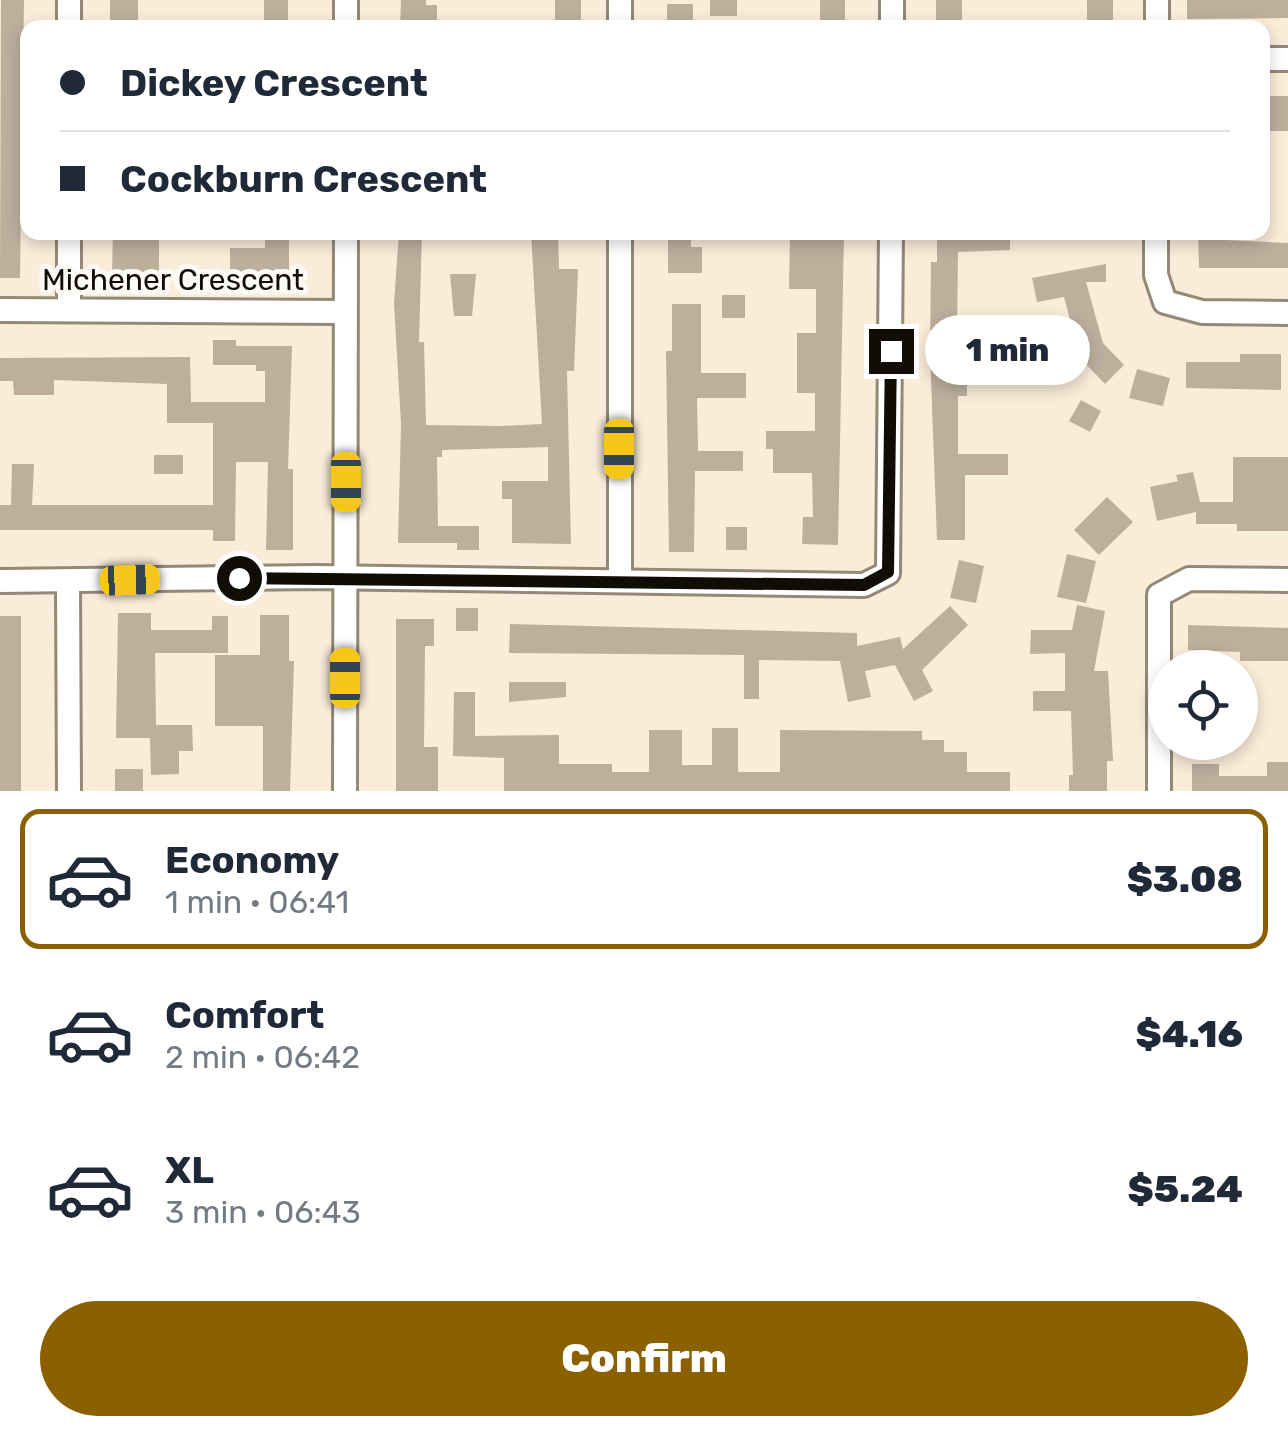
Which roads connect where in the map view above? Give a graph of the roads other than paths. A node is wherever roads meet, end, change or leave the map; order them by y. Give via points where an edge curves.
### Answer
1 (69, 240) edge
2 (346, 240) edge
3 (620, 240) edge
4 (891, 240) edge
5 (1156, 240) edge
6 (69, 309) junction
7 (0, 310) edge
8 (345, 312) junction
9 (1288, 312) edge
10 (346, 578) junction
11 (620, 580) junction
12 (1288, 580) edge
13 (0, 581) edge
14 (68, 582) junction
15 (69, 791) edge
16 (345, 791) edge
17 (1158, 791) edge

1 - 6 street
2 - 8 street
3 - 11 street
4 - 11 street via 888,572 864,585
5 - 9 street via 1164,302 1202,312
6 - 7 street, Michener Crescent
6 - 8 street, Michener Crescent
8 - 10 street
10 - 11 street
10 - 14 street
10 - 16 street
12 - 17 street via 1189,579 1159,595
13 - 14 street
14 - 15 street

